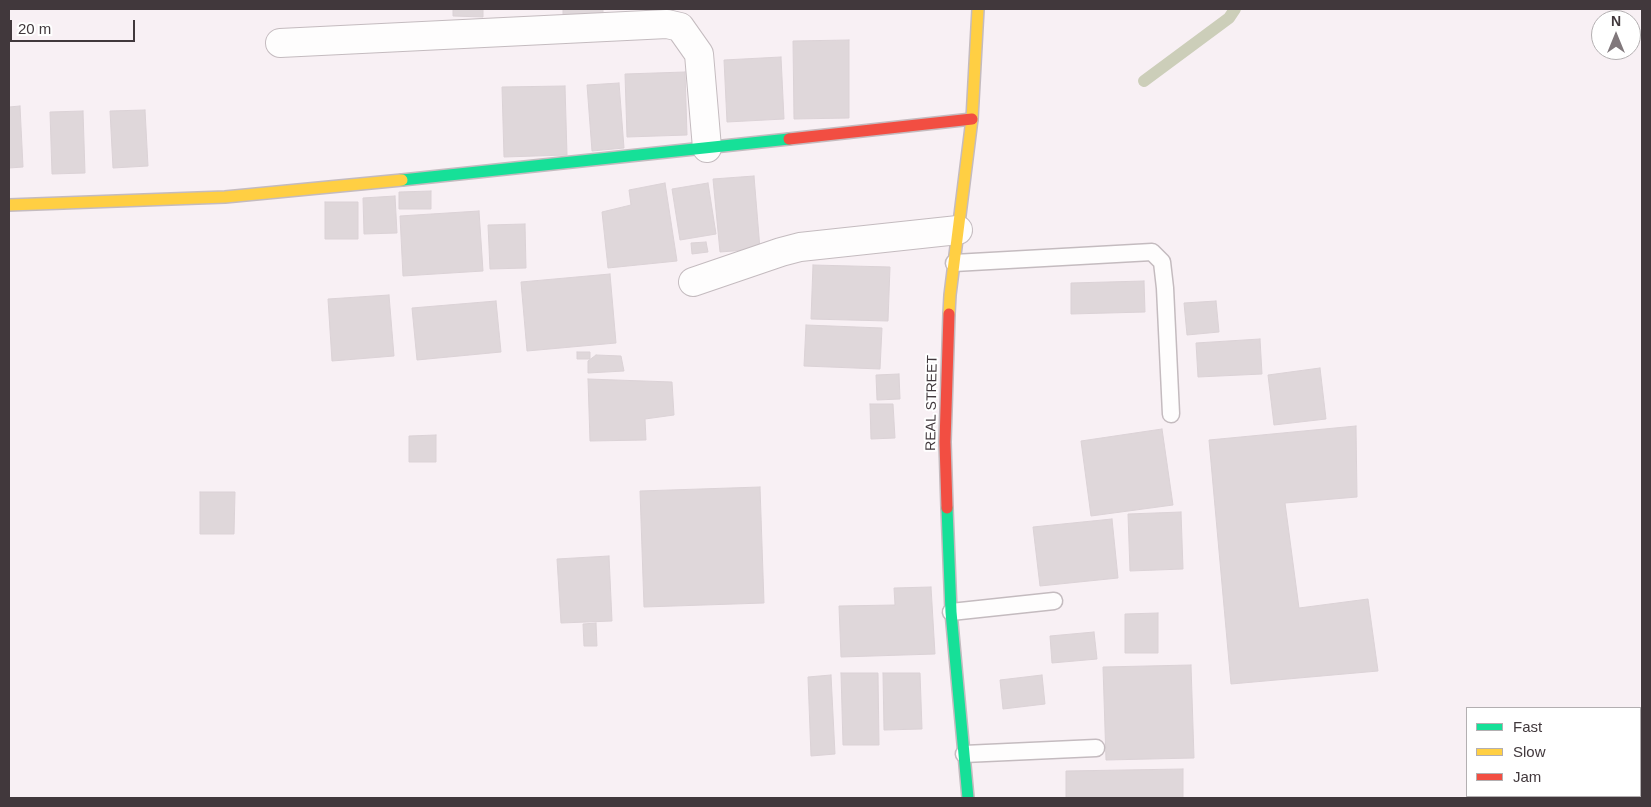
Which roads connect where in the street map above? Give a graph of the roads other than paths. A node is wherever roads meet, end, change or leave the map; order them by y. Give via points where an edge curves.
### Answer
1 (978, 9) edge
2 (280, 43) dead end
3 (972, 119) junction
4 (707, 148) junction
5 (9, 205) edge
6 (958, 230) junction
7 (954, 263) junction
8 (693, 282) dead end
9 (1171, 414) dead end
10 (1054, 601) dead end
11 (951, 612) junction
12 (1096, 748) dead end
13 (964, 754) junction
14 (968, 798) edge

1 - 3 street, REAL STREET
2 - 4 street via 667,24 680,27 699,54
3 - 4 street
3 - 6 street, REAL STREET
4 - 5 street via 225,197
6 - 7 street, REAL STREET
6 - 8 street via 800,247
7 - 9 lane via 1152,252 1162,262
7 - 11 street, REAL STREET via 944,442
10 - 11 lane
11 - 13 street, REAL STREET
12 - 13 lane
13 - 14 street, REAL STREET

